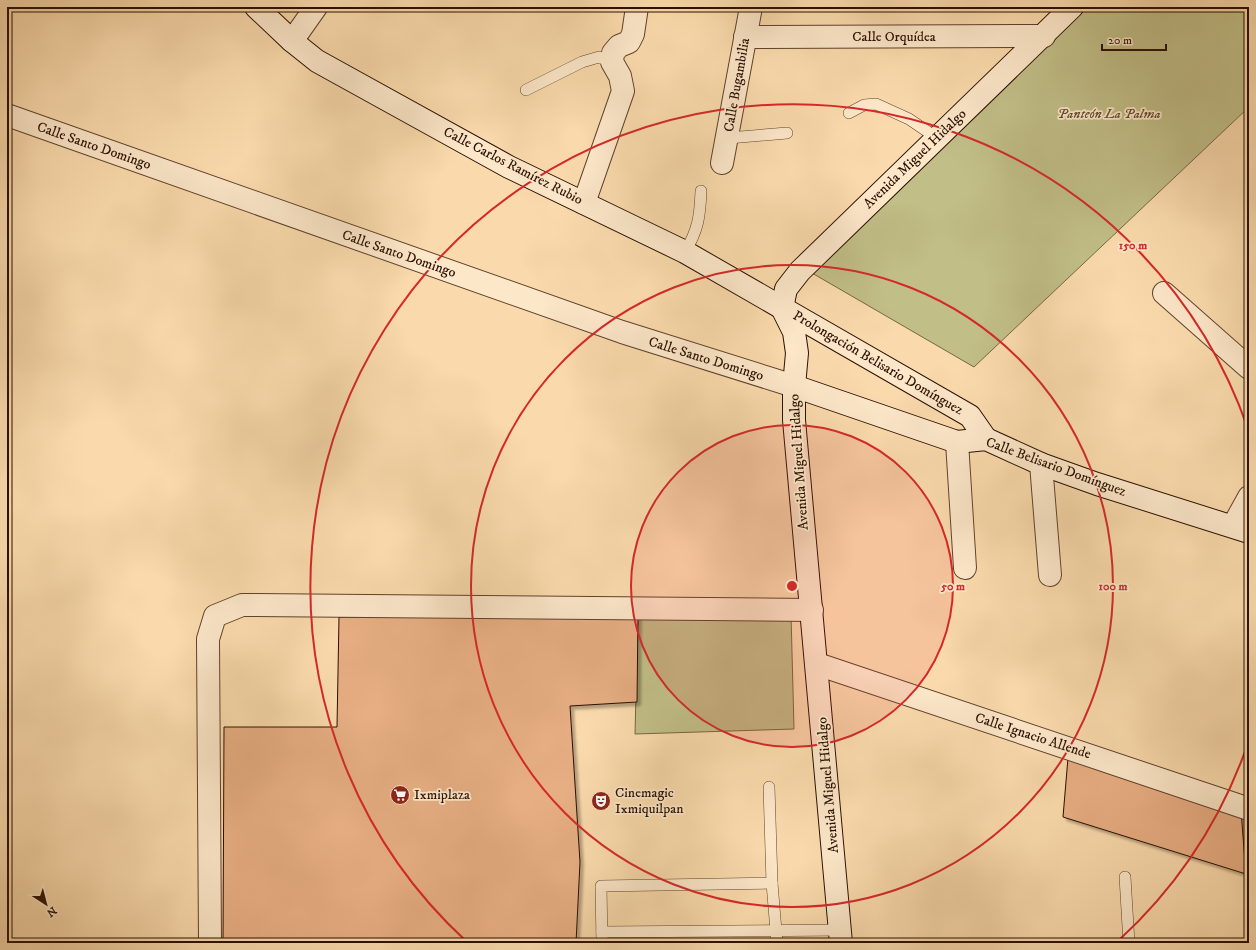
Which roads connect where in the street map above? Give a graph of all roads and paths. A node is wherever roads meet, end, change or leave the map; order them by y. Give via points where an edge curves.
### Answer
1 (256, 7) edge
2 (316, 7) edge
3 (637, 7) edge
4 (751, 7) edge
5 (1072, 7) edge
6 (1044, 36) junction
7 (745, 37) junction
8 (292, 41) junction
9 (612, 62) junction
10 (526, 90) dead end
11 (849, 113) dead end
12 (7, 115) edge
13 (787, 133) dead end
14 (728, 138) junction
15 (937, 138) junction
16 (722, 163) dead end
17 (701, 191) dead end
18 (584, 203) junction
19 (685, 252) junction
20 (1164, 293) dead end
21 (782, 308) junction
22 (1249, 368) edge
23 (794, 386) junction
24 (986, 439) junction
25 (957, 442) junction
26 (1041, 464) junction
27 (1249, 497) edge
28 (1241, 529) edge
29 (965, 568) dead end
30 (1050, 575) dead end
31 (812, 610) junction
32 (817, 664) junction
33 (769, 787) dead end
34 (1249, 809) edge
35 (1125, 877) dead end
36 (772, 883) junction
37 (776, 930) junction
38 (841, 936) edge
39 (602, 938) edge
40 (210, 943) edge
41 (777, 943) edge
42 (1128, 943) edge

1 - 8 street, Calle Carlos Ramírez Rubio
2 - 8 street
3 - 9 street via 633,34 629,42 619,46 613,53
4 - 7 street, Calle Bugambilia
5 - 6 street, Avenida Miguel Hidalgo
6 - 7 street, Calle Orquídea
6 - 15 street, Avenida Miguel Hidalgo
7 - 14 street, Calle Bugambilia
8 - 18 street, Calle Carlos Ramírez Rubio via 317,61 509,167
9 - 10 lane via 599,57 582,62
9 - 18 street via 620,76 623,90
11 - 15 lane via 864,105 876,104 909,119
12 - 23 street, Calle Santo Domingo via 622,332
13 - 14 lane
14 - 16 street, Calle Bugambilia
15 - 21 street, Avenida Miguel Hidalgo via 800,271 786,289
17 - 19 lane via 700,219
18 - 19 street, Calle Carlos Ramírez Rubio
19 - 21 street, Calle Carlos Ramírez Rubio
20 - 22 street
21 - 23 street, Avenida Miguel Hidalgo via 794,332 797,353
21 - 24 street, Prolongación Belisario Domínguez via 970,416
23 - 25 street, Calle Belisario Domínguez
23 - 31 street, Avenida Miguel Hidalgo via 794,420
24 - 25 street, Calle Belisario Domínguez
24 - 26 street, Calle Belisario Domínguez
25 - 29 street
26 - 28 street, Calle Belisario Domínguez
26 - 30 street
27 - 28 street
31 - 32 street, Avenida Miguel Hidalgo
31 - 40 street via 242,605 215,616 208,639
32 - 34 street, Calle Ignacio Allende
32 - 38 street, Avenida Miguel Hidalgo
33 - 36 lane
35 - 42 lane
36 - 37 lane
36 - 39 lane via 601,886
37 - 38 lane
37 - 39 lane
37 - 41 lane

